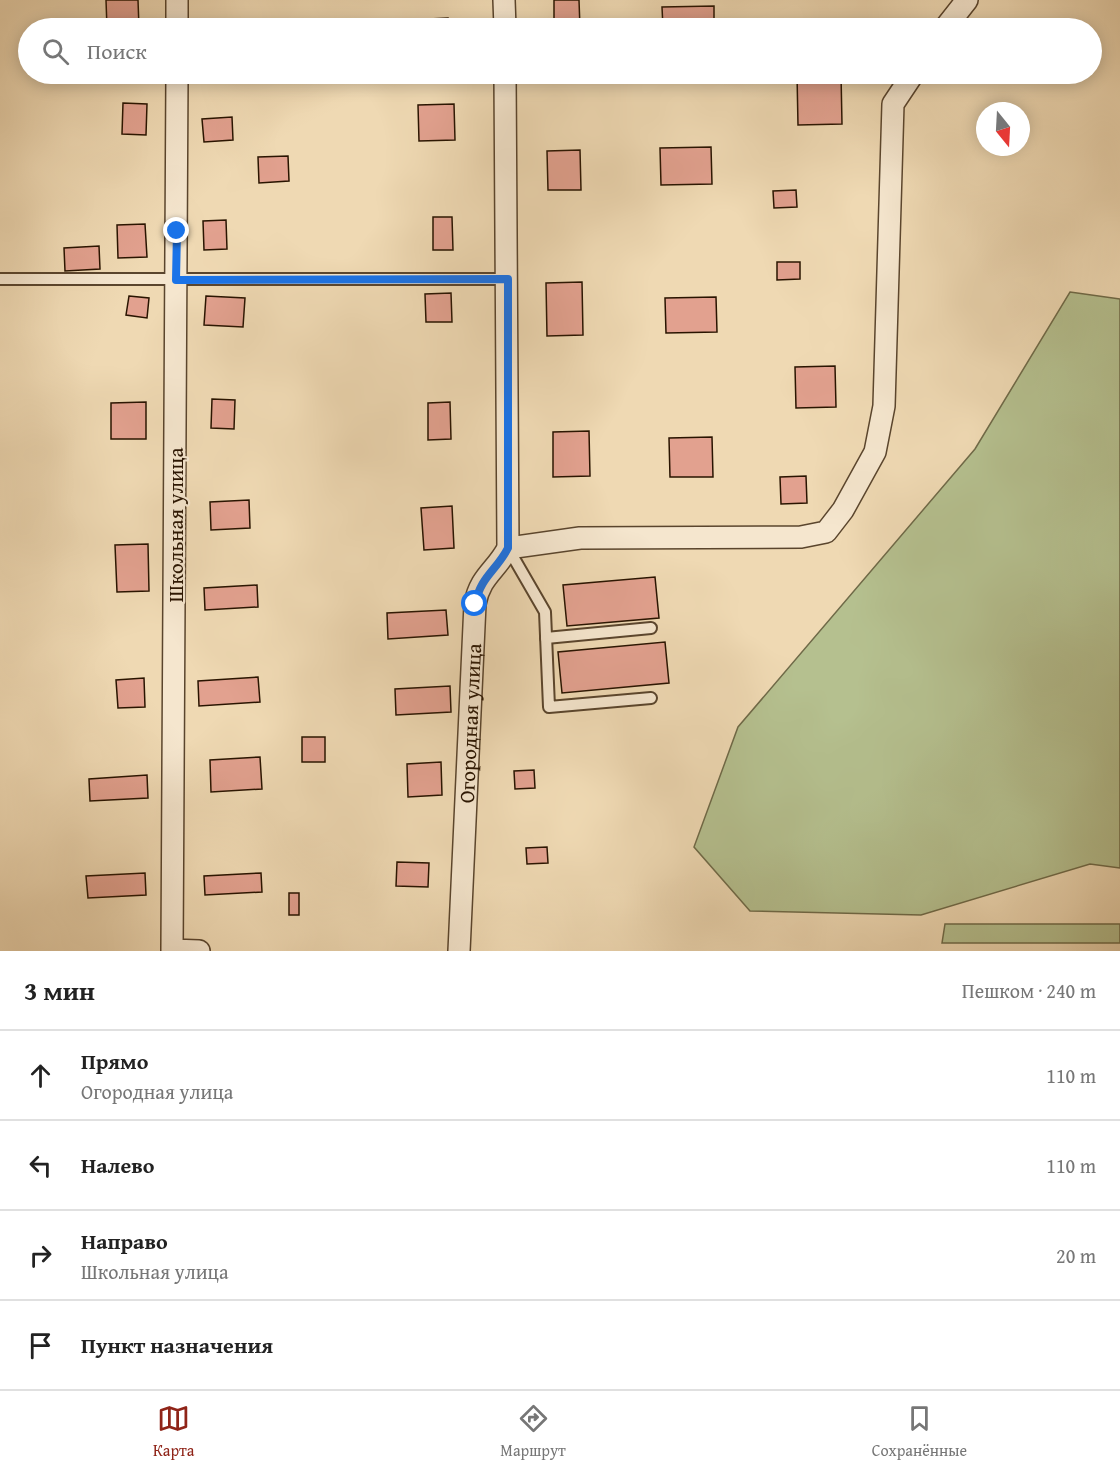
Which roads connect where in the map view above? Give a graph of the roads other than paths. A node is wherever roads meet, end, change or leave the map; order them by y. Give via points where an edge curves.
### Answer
1 (177, 0) edge
2 (504, 0) edge
3 (967, 0) edge
4 (177, 18) edge
5 (505, 18) edge
6 (953, 18) edge
7 (177, 84) edge
8 (505, 84) edge
9 (906, 84) edge
10 (0, 279) edge
11 (508, 279) junction
12 (176, 280) junction
13 (508, 548) junction
14 (651, 628) dead end
15 (546, 638) junction
16 (651, 698) dead end
17 (199, 951) edge
18 (459, 951) edge

1 - 4 street
2 - 5 street
3 - 6 street
7 - 12 street, Школьная улица
8 - 11 street
9 - 13 street via 893,104 884,406 876,452 826,532 801,537 580,538
10 - 12 lane
11 - 12 lane
11 - 13 street
12 - 17 street, Школьная улица via 172,950
13 - 15 lane via 545,612
13 - 18 street, Огородная улица via 482,582 475,604
14 - 15 lane
15 - 16 lane via 549,707

